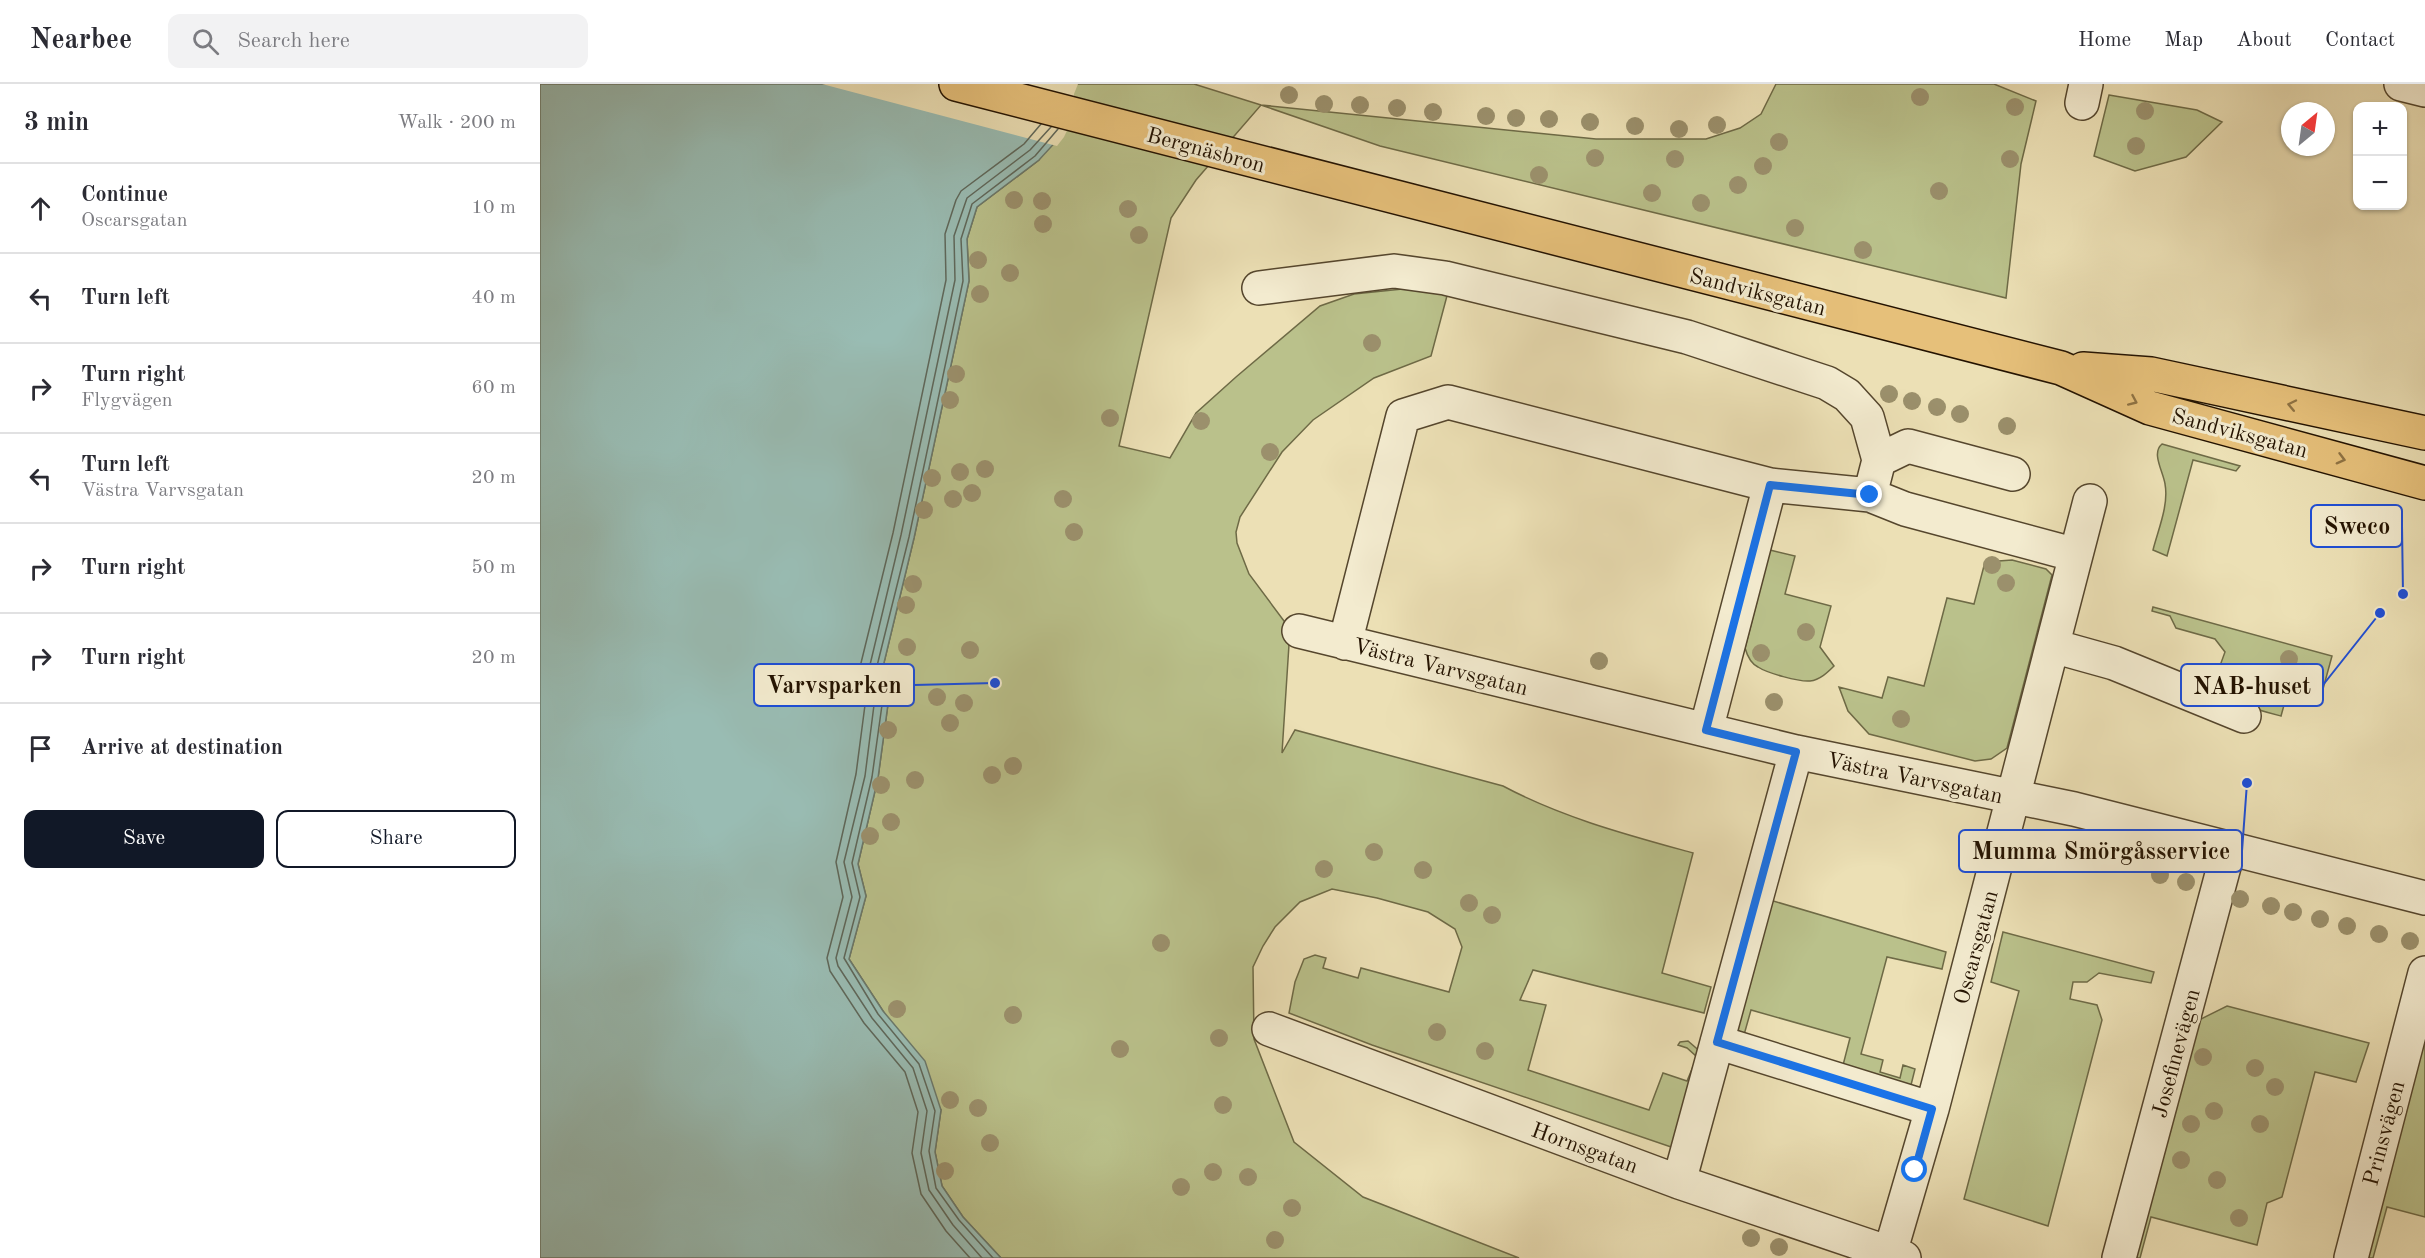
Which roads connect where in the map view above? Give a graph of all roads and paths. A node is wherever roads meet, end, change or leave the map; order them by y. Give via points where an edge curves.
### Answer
1 (956, 84) edge
2 (2401, 84) edge
3 (2425, 90) edge
4 (1455, 214) joint
5 (1259, 288) dead end
6 (2061, 368) junction
7 (2425, 433) edge
8 (1879, 460) junction
9 (2013, 474) dead end
10 (2425, 483) edge
11 (1770, 485) junction
12 (1870, 495) junction
13 (2090, 501) dead end
14 (2076, 555) junction
15 (1299, 631) dead end
16 (1345, 643) junction
17 (2053, 646) junction
18 (2244, 716) dead end
19 (1706, 730) junction
20 (1796, 752) junction
21 (2013, 797) junction
22 (2229, 848) junction
23 (2425, 898) edge
24 (2425, 973) edge
25 (1269, 1029) dead end
26 (1717, 1042) junction
27 (1932, 1109) junction
28 (1679, 1182) junction
29 (1897, 1256) edge
30 (2119, 1258) edge
31 (2351, 1258) edge

1 - 4 main road, Bergnäsbron
2 - 3 street
4 - 6 main road, Sandviksgatan
5 - 8 street via 1394,271 1445,278 1687,337 1827,383 1847,395 1867,417
7 -> 6 main road, Sandviksgatan via 2151,375
6 -> 10 main road, Sandviksgatan via 2150,408
8 - 9 street via 1908,446
8 - 12 street
11 - 12 street
11 - 16 street via 1448,402 1403,416
11 - 19 street
12 - 14 street via 1905,509
13 - 14 street, Oscarsgatan
14 - 17 street, Oscarsgatan
15 - 16 street, Västra Varvsgatan
16 - 19 street, Västra Varvsgatan
17 - 18 street via 2114,663
17 - 21 street, Oscarsgatan
19 - 20 street, Västra Varvsgatan
20 - 21 street, Västra Varvsgatan
20 - 26 street
21 - 22 street, Västra Varvsgatan
21 - 27 street, Oscarsgatan
22 - 23 street, Västra Varvsgatan
22 - 30 street, Josefinevägen
24 - 31 street, Prinsvägen
25 - 28 street, Hornsgatan
26 - 27 street
26 - 28 street
27 - 29 street, Oscarsgatan
28 - 29 street, Hornsgatan

